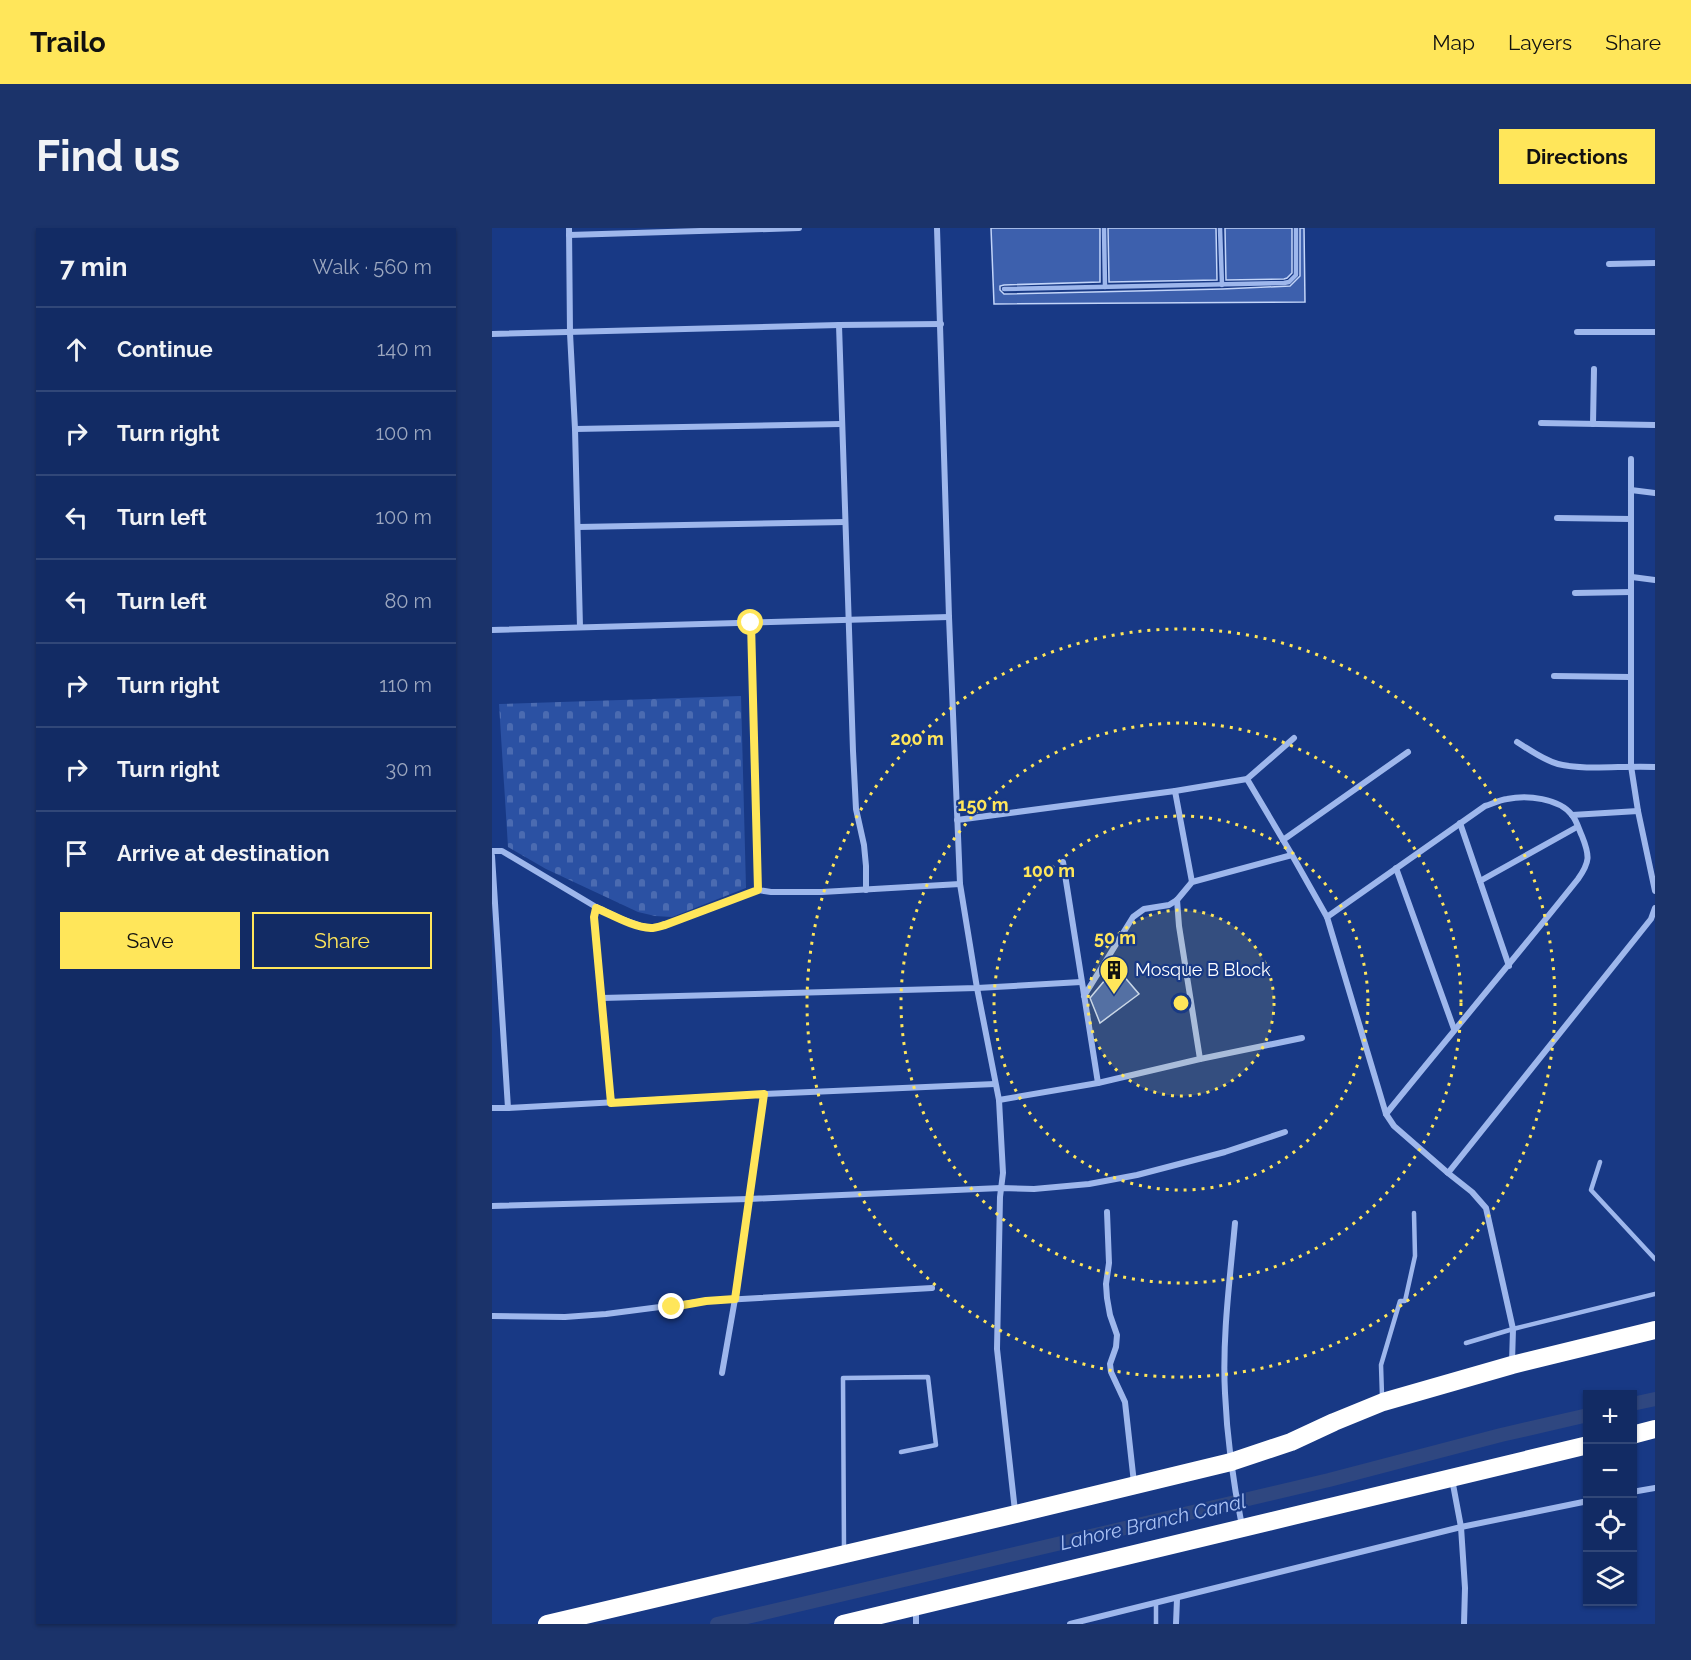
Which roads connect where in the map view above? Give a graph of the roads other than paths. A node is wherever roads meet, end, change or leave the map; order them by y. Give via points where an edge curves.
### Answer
1 (799, 228) edge
2 (937, 228) edge
3 (1104, 228) edge
4 (1220, 228) edge
5 (1296, 228) edge
6 (569, 232) edge
7 (1655, 263) edge
8 (1609, 264) dead end
9 (1222, 285) junction
10 (1105, 287) junction
11 (1004, 289) dead end
12 (941, 324) junction
13 (838, 325) junction
14 (1577, 332) dead end
15 (1655, 332) edge
16 (570, 333) junction
17 (492, 334) edge
18 (1594, 369) dead end
19 (1541, 423) dead end
20 (841, 424) junction
21 (1593, 424) junction
22 (1655, 425) edge
23 (575, 429) junction
24 (1631, 459) dead end
25 (1631, 490) junction
26 (1655, 493) edge
27 (1557, 518) dead end
28 (1632, 519) junction
29 (845, 522) junction
30 (578, 527) junction
31 (1632, 577) junction
32 (1655, 580) edge
33 (1632, 592) junction
34 (1575, 593) dead end
35 (949, 617) junction
36 (848, 620) junction
37 (751, 623) junction
38 (580, 627) junction
39 (492, 630) edge
40 (1554, 676) dead end
41 (1630, 676) junction
42 (1294, 738) dead end
43 (1517, 742) dead end
44 (1408, 752) dead end
45 (1631, 766) junction
46 (1655, 767) edge
47 (1247, 779) junction
48 (1175, 791) junction
49 (1638, 811) junction
50 (1572, 815) junction
51 (957, 820) junction
52 (1460, 823) junction
53 (1577, 827) junction
54 (1283, 840) junction
55 (492, 851) edge
56 (1292, 855) junction
57 (492, 856) edge
58 (1063, 862) dead end
59 (1396, 868) junction
60 (1480, 881) junction
61 (1192, 882) junction
62 (960, 884) junction
63 (758, 890) junction
64 (866, 890) junction
65 (1655, 891) edge
66 (1176, 900) junction
67 (493, 902) edge
68 (596, 908) junction
69 (1655, 908) edge
70 (1326, 917) junction
71 (1509, 966) junction
72 (1081, 982) junction
73 (977, 988) junction
74 (1084, 996) junction
75 (602, 998) junction
76 (492, 1002) edge
77 (501, 1003) junction
78 (1454, 1029) junction
79 (1302, 1038) dead end
80 (1200, 1059) junction
81 (1098, 1083) junction
82 (995, 1084) junction
83 (764, 1094) junction
84 (999, 1100) junction
85 (611, 1103) junction
86 (492, 1108) edge
87 (508, 1108) junction
88 (1386, 1114) junction
89 (1285, 1132) dead end
90 (1600, 1162) dead end
91 (1448, 1173) junction
92 (1001, 1188) junction
93 (749, 1199) junction
94 (492, 1206) edge
95 (1107, 1212) dead end
96 (1414, 1213) dead end
97 (1234, 1222) dead end
98 (1655, 1259) edge
99 (932, 1288) dead end
100 (1655, 1294) edge
101 (735, 1299) junction
102 (492, 1316) edge
103 (1513, 1329) junction
104 (1655, 1330) edge
105 (1466, 1343) dead end
106 (1512, 1365) junction
107 (722, 1373) dead end
108 (1383, 1402) junction
109 (1655, 1429) edge
110 (1637, 1433) edge
111 (1583, 1446) edge
112 (901, 1452) dead end
113 (1231, 1462) junction
114 (1452, 1477) junction
115 (1134, 1486) junction
116 (1655, 1488) edge
117 (1637, 1491) edge
118 (1583, 1503) edge
119 (1016, 1514) junction
120 (1240, 1520) junction
121 (1461, 1527) junction
122 (844, 1554) junction
123 (1177, 1599) junction
124 (1156, 1603) junction
125 (916, 1605) junction
126 (547, 1624) edge
127 (843, 1624) edge
128 (916, 1624) edge
129 (1070, 1624) edge
130 (1156, 1624) edge
131 (1176, 1624) edge
132 (1464, 1624) edge

1 - 6 street
2 - 12 street
3 - 10 lane
4 - 9 lane
5 - 9 lane via 1293,279 1284,284
6 - 16 street
7 - 8 street
9 - 10 lane
10 - 11 lane
12 - 13 street
12 - 35 street
13 - 16 street
13 - 20 street
14 - 15 street
16 - 17 street
16 - 23 street
18 - 21 street
19 - 21 street
20 - 23 street
20 - 29 street
21 - 22 street
23 - 30 street
24 - 25 street
25 - 26 street
25 - 28 street
27 - 28 street
28 - 31 street
29 - 30 street
29 - 36 street
30 - 38 street
31 - 32 street
31 - 33 street
33 - 34 street
33 - 41 street
35 - 36 street
35 - 51 street
36 - 37 street
36 - 64 street via 856,809 865,856
37 - 38 street
37 - 63 street
38 - 39 street
40 - 41 street
41 - 45 street
42 - 47 street
43 - 45 street via 1558,764
44 - 54 street
45 - 46 street
45 - 49 street
47 - 48 street
47 - 54 street
48 - 51 street
48 - 61 street
49 - 50 street
49 - 65 street
50 - 52 street via 1552,802 1506,799 1485,806
50 - 53 street
51 - 62 street
52 - 59 street
52 - 60 street
53 - 60 street
53 - 71 street via 1588,857 1587,867
54 - 56 street
55 - 68 street via 502,851
56 - 61 street
56 - 70 street
57 - 67 street
58 - 72 street
59 - 70 street
59 - 78 street
60 - 71 street
61 - 66 street
62 - 64 street
62 - 73 street
63 - 64 street
63 - 68 street via 652,928
66 - 74 street via 1135,914
66 - 80 street
67 - 77 street
68 - 75 street
69 - 91 street via 1651,919
70 - 88 street
71 - 78 street
72 - 73 street
72 - 74 street
73 - 75 street
73 - 82 street
74 - 81 street
75 - 85 street
76 - 77 street
77 - 87 street
78 - 88 street
79 - 80 street
80 - 81 street
81 - 84 street
82 - 83 street
82 - 84 street
83 - 85 street
83 - 93 street
84 - 92 street
85 - 87 street
86 - 87 street
88 - 91 street via 1394,1126
89 - 92 street via 1225,1152 1108,1181 1034,1189
90 - 98 lane via 1591,1190
91 - 103 street via 1486,1208
92 - 93 street
92 - 119 street via 998,1349
93 - 94 street
93 - 101 street
95 - 115 street via 1107,1298 1117,1335 1110,1364 1125,1402
96 - 108 lane via 1415,1256 1405,1301 1400,1301 1381,1365
97 - 113 street via 1225,1381
99 - 101 street
100 - 103 lane
101 - 102 street via 596,1315
101 - 107 street
103 - 105 lane
103 - 106 street
104 - 106 highway
106 - 108 highway
108 - 113 highway via 1291,1442
109 - 110 highway
111 - 114 highway
112 - 122 lane via 936,1444 928,1377 843,1378
113 - 115 highway
113 - 120 street
114 - 120 highway
114 - 121 street
115 - 119 highway
116 - 117 street
118 - 121 street
119 - 122 highway
120 - 125 highway
121 - 123 street
121 - 132 street
122 - 126 highway
123 - 124 street
123 - 131 street
124 - 129 street
124 - 130 lane
125 - 127 highway
125 - 128 street

